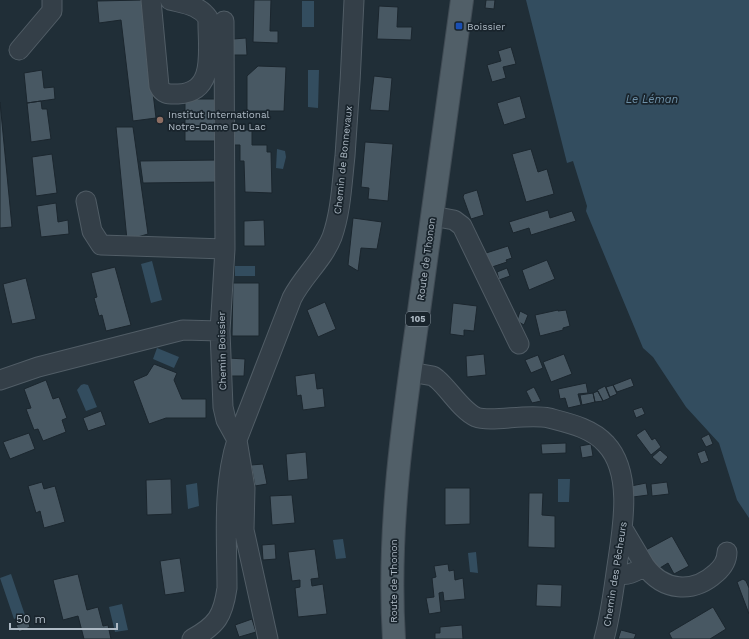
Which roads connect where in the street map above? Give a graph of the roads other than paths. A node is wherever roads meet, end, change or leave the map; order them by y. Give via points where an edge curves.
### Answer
1 (52, 0) edge
2 (151, 0) edge
3 (170, 0) edge
4 (354, 0) edge
5 (462, 0) edge
6 (224, 21) dead end
7 (19, 50) dead end
8 (86, 201) dead end
9 (432, 216) junction
10 (225, 249) junction
11 (220, 330) junction
12 (519, 344) dead end
13 (410, 372) junction
14 (0, 380) edge
15 (237, 440) junction
16 (623, 529) junction
17 (727, 552) dead end
18 (645, 566) junction
19 (616, 573) junction
20 (192, 639) edge
21 (268, 639) edge
22 (394, 639) edge
23 (604, 639) edge

1 - 7 street via 52,11
2 - 3 street via 159,86 168,94 188,93 199,87 205,79 208,18 196,7
4 - 15 street, Chemin de Bonnevaux via 344,166 332,237 320,259 292,298
5 - 9 main road, Route de Thonon / 105
6 - 10 street, Chemin Boissier
8 - 10 street via 92,231 101,245
9 - 12 street via 454,220 462,226
9 - 13 main road, Route de Thonon / 105
10 - 11 street, Chemin Boissier
11 - 14 street via 183,330 38,367
11 - 15 street, Chemin Boissier via 224,415
13 - 16 street, Chemin des Pêcheurs via 433,376 478,418 545,417 586,430 601,439 610,449 619,467 622,480
13 - 22 main road, Route de Thonon / 105 via 394,522
15 - 20 street via 230,461 227,484 225,603 215,624
15 - 21 street via 245,488 244,530
16 - 18 street
16 - 19 street, Chemin des Pêcheurs
17 - 18 street via 726,560 720,569 706,582 693,587 674,586 653,578
18 - 19 street via 632,574
19 - 23 street, Chemin des Pêcheurs

